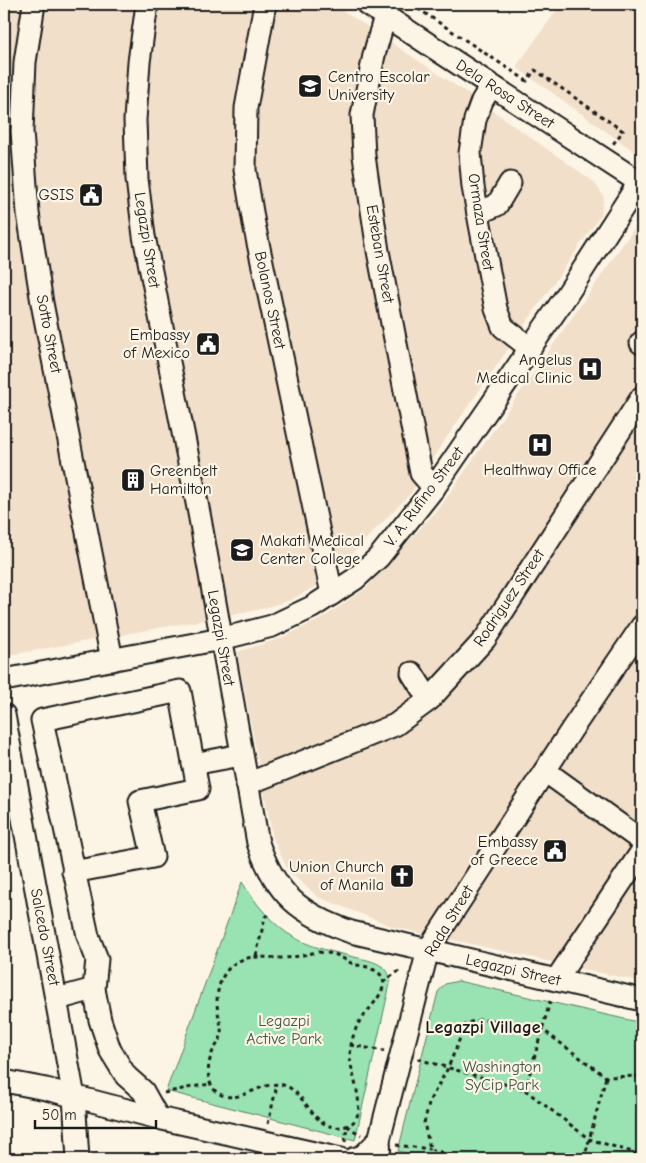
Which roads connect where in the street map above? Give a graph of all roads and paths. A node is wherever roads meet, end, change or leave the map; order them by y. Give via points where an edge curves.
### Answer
1 (34, 4) edge
2 (147, 4) edge
3 (265, 4) edge
4 (367, 4) edge
5 (411, 4) edge
6 (385, 16) junction
7 (491, 86) junction
8 (620, 150) dead end
9 (641, 181) edge
10 (510, 184) dead end
11 (478, 213) junction
12 (530, 348) junction
13 (642, 397) edge
14 (434, 488) junction
15 (332, 594) junction
16 (642, 626) edge
17 (221, 639) junction
18 (112, 660) junction
19 (412, 673) dead end
20 (4, 680) edge
21 (429, 700) junction
22 (4, 715) edge
23 (241, 755) junction
24 (193, 764) junction
25 (545, 771) junction
26 (247, 784) junction
27 (642, 841) edge
28 (642, 851) edge
29 (73, 872) junction
30 (270, 912) dead end
31 (428, 950) junction
32 (256, 956) junction
33 (399, 971) dead end
34 (383, 982) junction
35 (94, 989) junction
36 (554, 989) junction
37 (57, 998) junction
38 (642, 1000) edge
39 (543, 1030) junction
40 (350, 1045) junction
41 (384, 1052) dead end
42 (414, 1058) dead end
43 (448, 1068) junction
44 (642, 1076) edge
45 (606, 1077) junction
46 (4, 1081) edge
47 (210, 1084) junction
48 (277, 1085) junction
49 (525, 1090) junction
50 (162, 1094) dead end
51 (74, 1097) junction
52 (158, 1118) junction
53 (268, 1124) dead end
54 (347, 1126) junction
55 (589, 1139) junction
56 (379, 1145) edge
57 (430, 1149) junction
58 (346, 1154) edge
59 (642, 1155) edge
60 (78, 1159) edge
61 (466, 1159) edge
62 (584, 1159) edge

1 - 18 street, Sotto Street via 25,62 22,131 28,213 42,303
2 - 17 street, Legazpi Street via 135,120 137,179 144,236
3 - 15 street, Bolanos Street via 246,108 245,170
4 - 6 street, Dela Rosa Street
5 - 8 path via 527,81 535,70 623,131 612,145
6 - 7 street, Dela Rosa Street
6 - 14 street, Esteban Street via 362,115 364,156 378,251 421,473
7 - 9 street, Dela Rosa Street
7 - 11 street, Ormaza Street via 475,120 470,153
9 - 12 street, V. A. Rufino Street
10 - 11 street via 497,205
11 - 12 street, Ormaza Street via 496,309 503,327
12 - 14 street, V. A. Rufino Street
13 - 21 street, Rodriguez Street via 485,639
14 - 15 street, V. A. Rufino Street via 379,557
15 - 17 street, V. A. Rufino Street via 272,626
16 - 25 street, Rada Street
17 - 18 street, V. A. Rufino Street
17 - 23 street, Legazpi Street
18 - 20 street, V. A. Rufino Street
19 - 21 street
21 - 26 street, Rodriguez Street via 395,725
22 - 37 street, Salcedo Street
23 - 24 street
23 - 26 street, Legazpi Street
24 - 29 street via 198,789 140,801 152,857
24 - 29 street via 180,691 42,720
25 - 27 street
25 - 31 street, Rada Street
26 - 31 street, Legazpi Street via 264,862 278,886 296,905 324,923
28 - 36 street
29 - 35 street via 88,936 82,954 86,977
30 - 32 path via 265,917
31 - 36 street, Legazpi Street
31 - 56 street, Rada Street
32 - 34 path via 292,958 319,952 334,954 352,964 374,969
32 - 47 path via 236,963 222,979 217,1003 221,1034 209,1061
33 - 34 path
34 - 40 path via 379,998 358,1024
35 - 37 street
35 - 52 street via 110,1050 126,1076 143,1091
36 - 38 street, Legazpi Street
36 - 39 path
37 - 51 street, Salcedo Street
39 - 43 path via 515,1021 466,1023
39 - 45 path
39 - 49 path
40 - 41 path
40 - 54 path via 358,1105 355,1119
42 - 43 path
43 - 49 path
43 - 57 path via 430,1100 424,1123
44 - 45 path
45 - 55 path
46 - 51 street
47 - 48 path via 222,1095 232,1097
47 - 50 path
48 - 53 path
48 - 54 path via 289,1088 317,1119 329,1127
49 - 55 path
51 - 52 street
51 - 60 street, Salcedo Street
52 - 58 street
54 - 56 path
54 - 58 path
55 - 59 path
55 - 62 path
56 - 57 path
56 - 58 street via 364,1156
57 - 61 path

